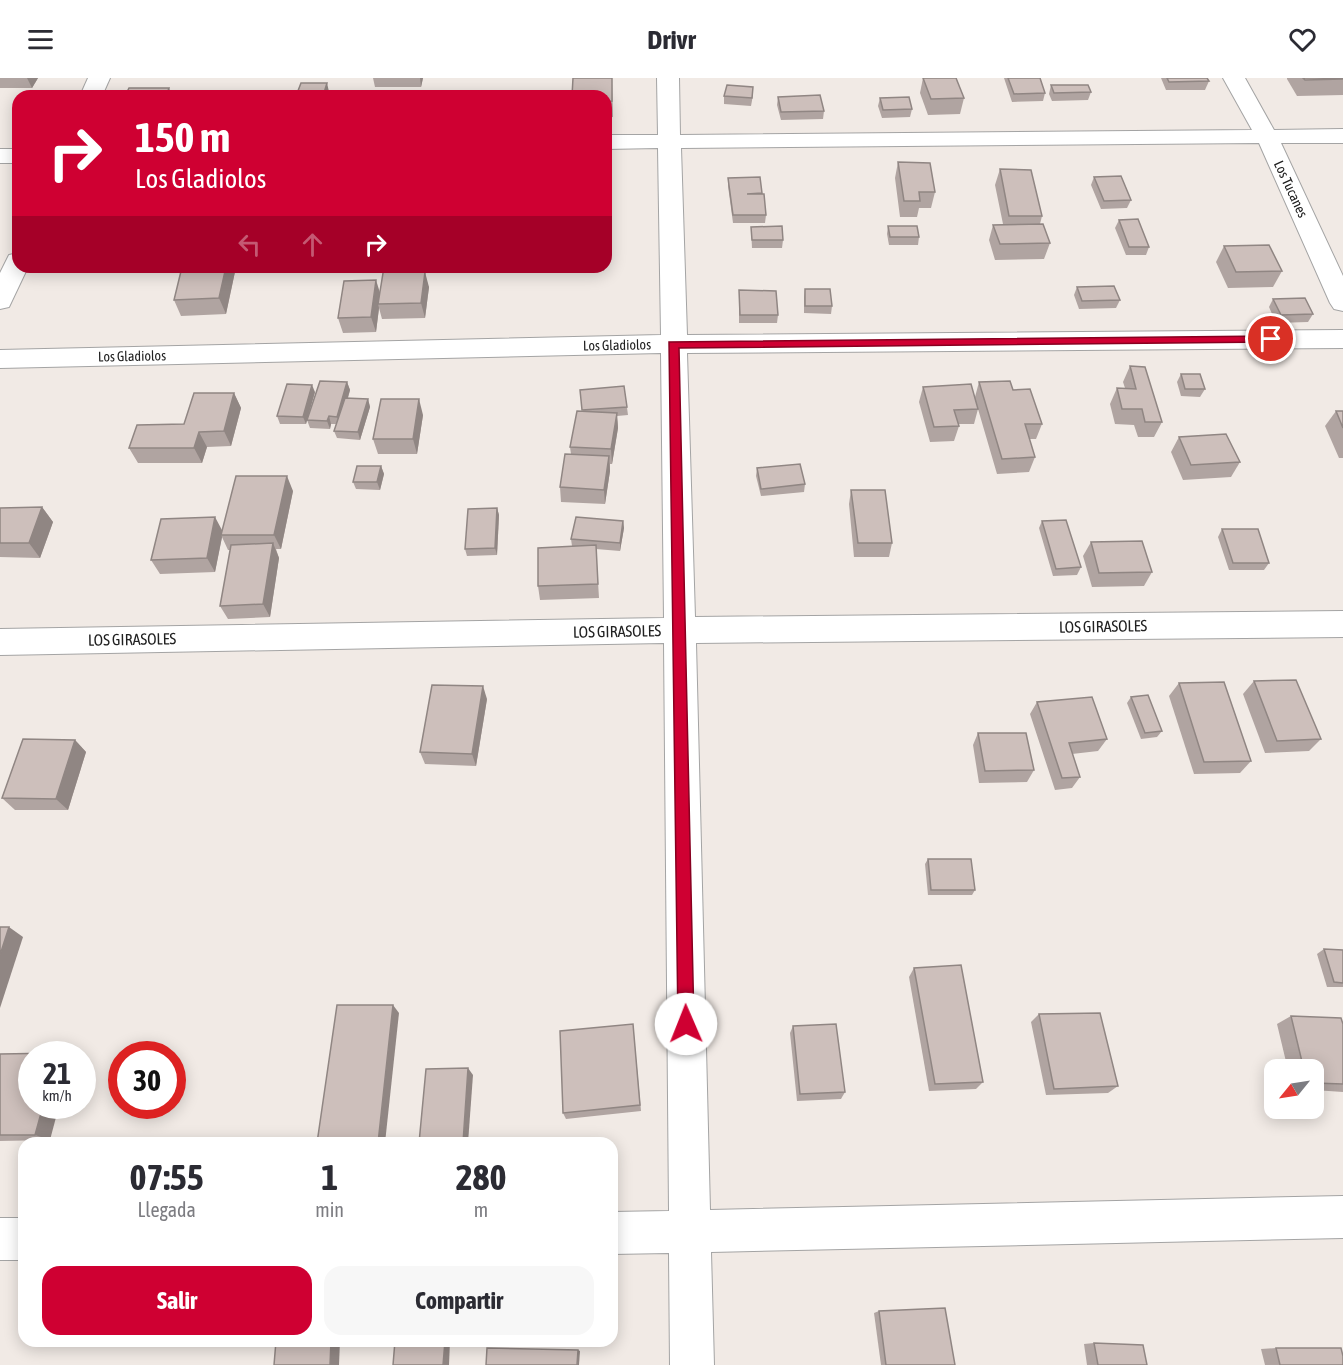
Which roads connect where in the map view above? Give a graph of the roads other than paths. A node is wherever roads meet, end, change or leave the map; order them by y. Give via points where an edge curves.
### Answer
1 (668, 78) edge
2 (1234, 78) edge
3 (1343, 136) edge
4 (1267, 137) junction
5 (671, 141) junction
6 (612, 142) edge
7 (13, 273) edge
8 (0, 301) edge
9 (1343, 303) edge
10 (1343, 339) edge
11 (673, 344) junction
12 (0, 359) edge
13 (1343, 624) edge
14 (680, 630) junction
15 (0, 642) edge
16 (1343, 1217) edge
17 (618, 1233) edge
18 (689, 1233) junction
19 (0, 1239) edge
20 (18, 1239) edge
21 (692, 1365) edge

1 - 5 street
2 - 4 street, Los Tucanes
3 - 4 street
4 - 5 street
4 - 9 street, Los Tucanes
5 - 6 street
5 - 11 street
7 - 8 street
10 - 11 street, Los Gladiolos
11 - 12 street, Los Gladiolos
11 - 14 street
13 - 14 street, LOS GIRASOLES
14 - 15 street, LOS GIRASOLES
14 - 18 street
16 - 18 street
17 - 18 street
18 - 21 street
19 - 20 street

